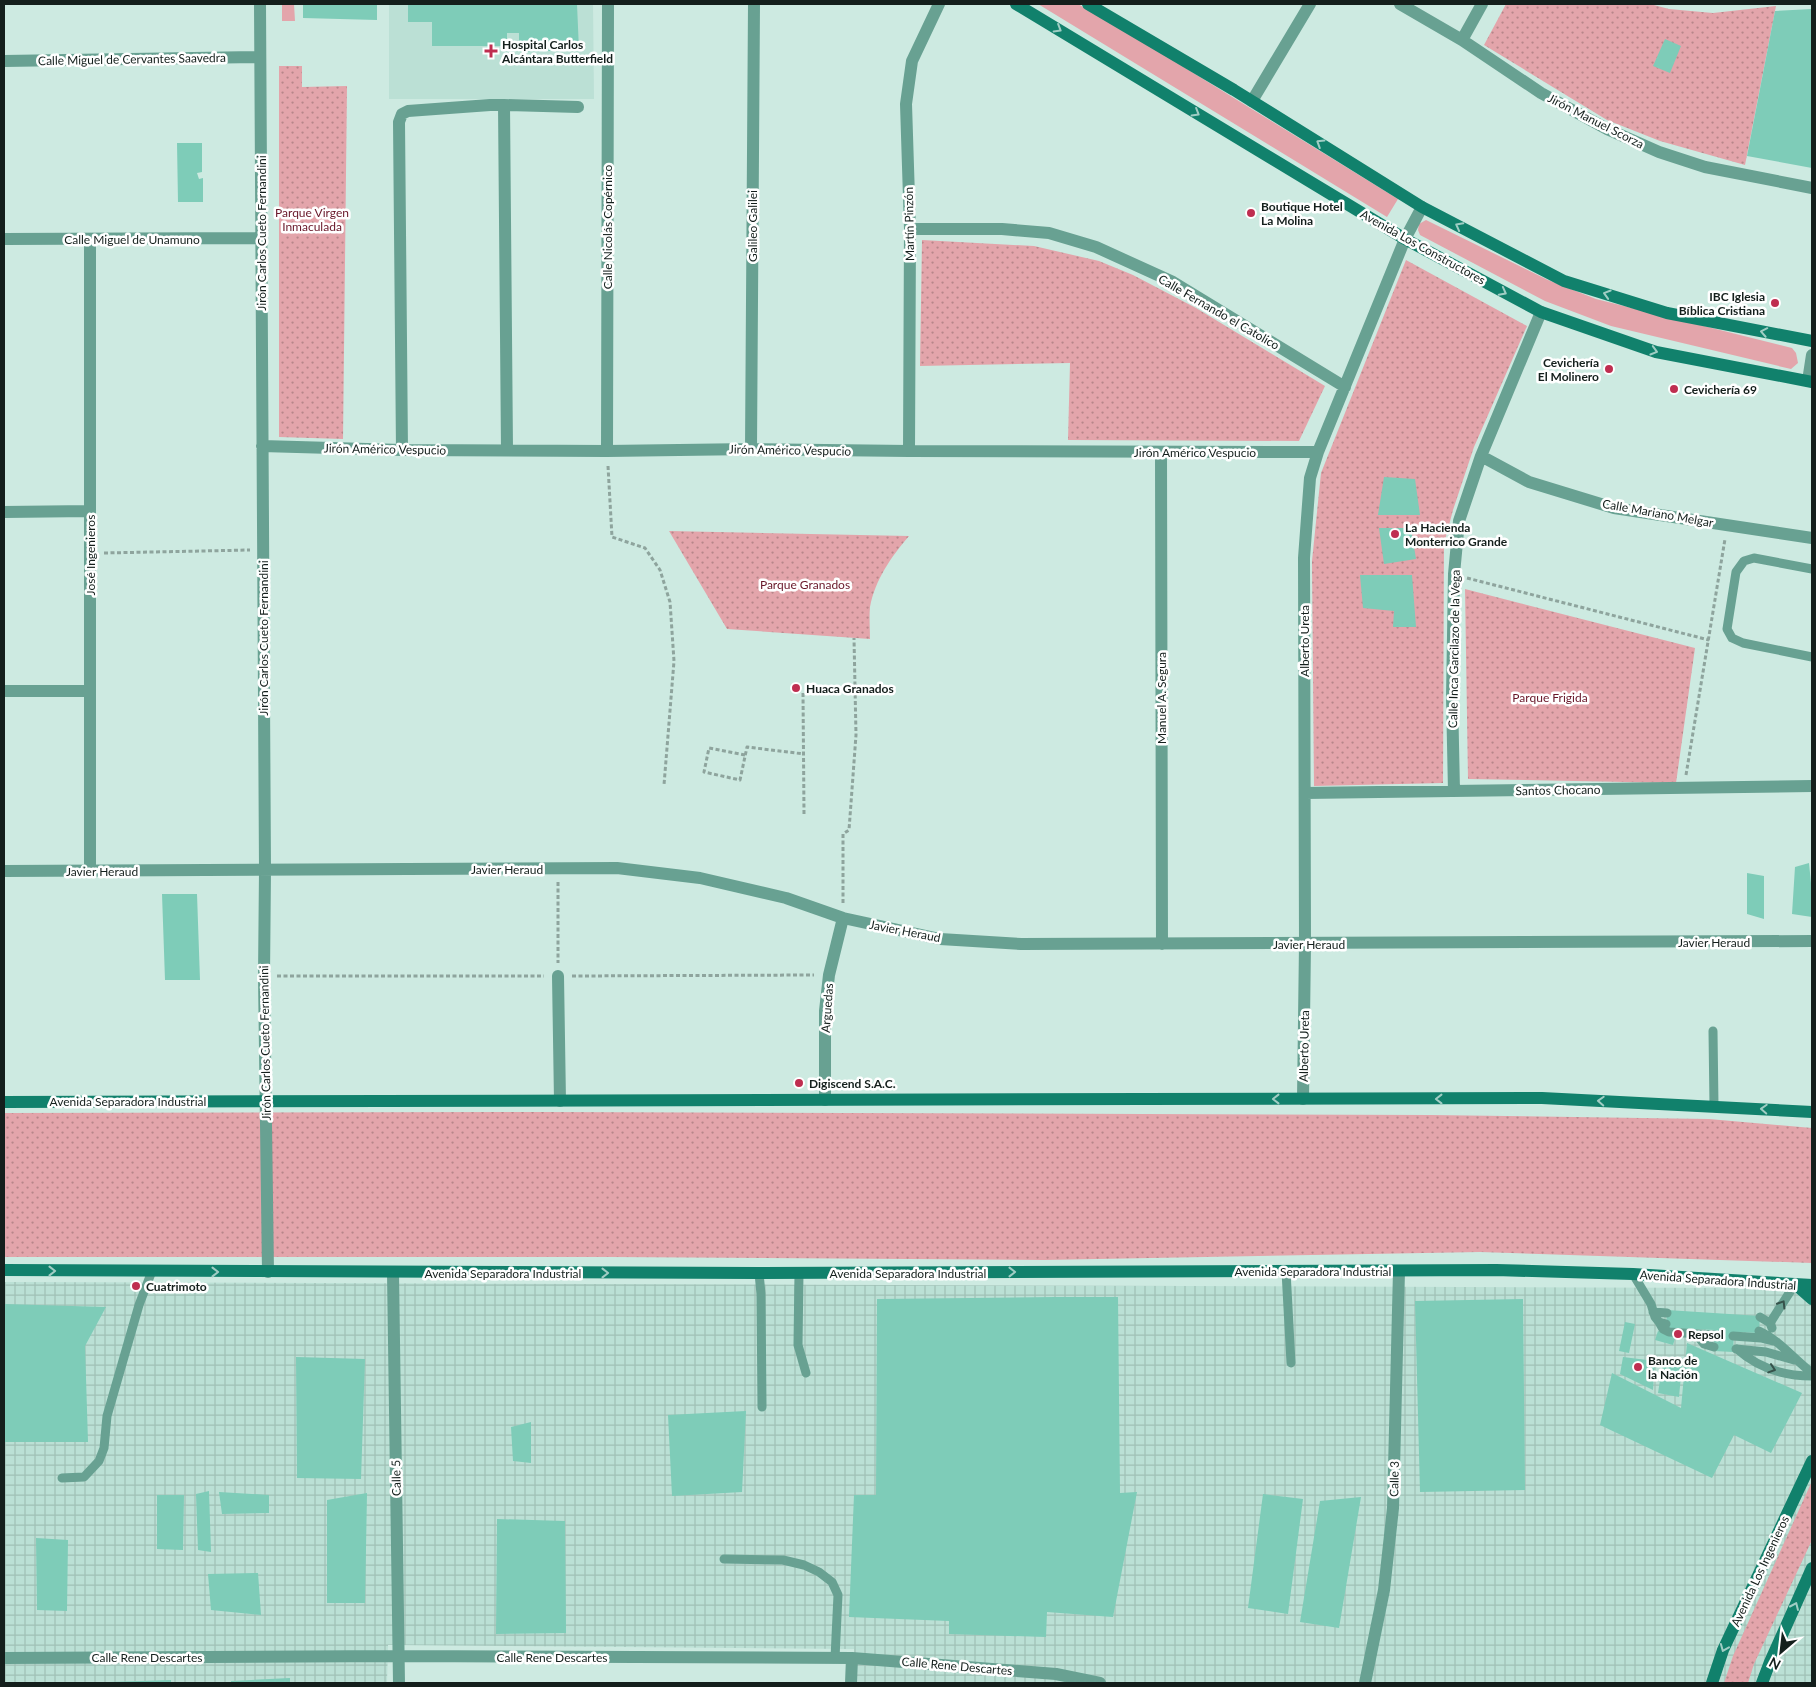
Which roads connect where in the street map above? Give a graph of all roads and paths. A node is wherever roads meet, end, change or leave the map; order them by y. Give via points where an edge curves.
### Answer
1 (260, 4) edge
2 (608, 4) edge
3 (754, 4) edge
4 (939, 4) edge
5 (1016, 4) edge
6 (1088, 4) edge
7 (1310, 4) edge
8 (1400, 4) edge
9 (1482, 4) edge
10 (1462, 40) junction
11 (260, 57) junction
12 (4, 61) edge
13 (1252, 101) junction
14 (504, 105) junction
15 (578, 107) dead end
16 (1812, 188) edge
17 (1422, 207) junction
18 (910, 229) junction
19 (261, 238) junction
20 (4, 239) edge
21 (1405, 239) junction
22 (90, 240) junction
23 (1541, 312) junction
24 (1812, 341) edge
25 (1812, 355) edge
26 (1810, 381) edge
27 (1345, 388) junction
28 (262, 446) junction
29 (750, 448) junction
30 (402, 450) junction
31 (507, 450) junction
32 (607, 451) junction
33 (909, 451) junction
34 (1161, 452) junction
35 (1318, 452) junction
36 (1481, 456) junction
37 (90, 511) junction
38 (4, 512) edge
39 (1728, 524) junction
40 (1812, 538) edge
41 (263, 550) junction
42 (90, 553) junction
43 (1812, 569) edge
44 (1454, 574) junction
45 (854, 638) dead end
46 (1709, 640) junction
47 (1812, 657) edge
48 (4, 691) edge
49 (90, 691) junction
50 (803, 693) dead end
51 (804, 754) junction
52 (745, 755) junction
53 (664, 785) dead end
54 (1812, 786) edge
55 (1684, 788) junction
56 (1454, 791) junction
57 (1305, 793) junction
58 (804, 814) dead end
59 (558, 869) junction
60 (265, 870) junction
61 (4, 871) edge
62 (90, 871) junction
63 (843, 918) junction
64 (1812, 942) edge
65 (1162, 944) junction
66 (1305, 944) junction
67 (558, 976) joint
68 (1713, 1032) dead end
69 (1303, 1099) junction
70 (266, 1100) junction
71 (825, 1100) junction
72 (560, 1101) junction
73 (4, 1102) edge
74 (1714, 1106) junction
75 (1812, 1112) edge
76 (4, 1270) edge
77 (1286, 1271) junction
78 (1399, 1271) junction
79 (152, 1272) junction
80 (268, 1272) junction
81 (393, 1273) junction
82 (759, 1273) junction
83 (799, 1273) junction
84 (1633, 1274) junction
85 (1795, 1284) junction
86 (1812, 1286) edge
87 (1812, 1299) edge
88 (1653, 1312) junction
89 (1667, 1313) dead end
90 (1760, 1317) dead end
91 (1770, 1323) junction
92 (1759, 1331) dead end
93 (1696, 1334) junction
94 (1714, 1335) dead end
95 (1734, 1336) dead end
96 (1775, 1340) junction
97 (1714, 1347) dead end
98 (1797, 1361) junction
99 (1291, 1363) dead end
100 (806, 1373) dead end
101 (1812, 1374) edge
102 (762, 1407) dead end
103 (1812, 1462) edge
104 (62, 1478) dead end
105 (724, 1560) dead end
106 (1812, 1568) edge
107 (399, 1656) junction
108 (4, 1658) edge
109 (835, 1658) junction
110 (852, 1658) junction
111 (399, 1683) edge
112 (851, 1683) edge
113 (1100, 1683) edge
114 (1365, 1683) edge
115 (1712, 1683) edge
116 (1762, 1683) edge

1 - 11 street, Jirón Carlos Cueto Fernandini
2 - 32 street, Calle Nicolás Copérnico
3 - 29 street, Galileo Galilei
4 - 18 street, Martín Pinzón via 912,61 906,104
5 -> 21 main road, Avenida Los Constructores
6 - 13 main road
7 - 13 street
8 - 10 street, Jirón Manuel Scorza
9 - 10 street
10 - 16 street, Jirón Manuel Scorza via 1541,93 1607,130 1659,152 1705,167
11 - 12 street, Calle Miguel de Cervantes Saavedra
11 - 19 street, Jirón Carlos Cueto Fernandini
17 -> 13 main road
14 - 15 street
14 - 30 street via 408,111 402,114 399,122
14 - 31 street
17 - 21 street, Alberto Ureta
24 -> 17 main road via 1667,313 1564,281
18 - 27 street, Calle Fernando el Catolico via 1002,229 1049,233 1096,247 1173,282
18 - 33 street, Martín Pinzón
19 - 22 street, Calle Miguel de Unamuno
19 - 28 street, Jirón Carlos Cueto Fernandini
20 - 22 street, Calle Miguel de Unamuno
21 -> 23 main road, Avenida Los Constructores
21 - 27 street, Alberto Ureta
22 - 37 street, José Ingenieros
23 -> 26 main road, Avenida Los Constructores via 1656,352
23 - 36 street, Calle Inca Garcilazo de la Vega
25 - 26 street
27 - 35 street, Alberto Ureta
28 - 30 street, Jirón Américo Vespucio
28 - 41 street, Jirón Carlos Cueto Fernandini
29 - 32 street, Jirón Américo Vespucio
29 - 33 street, Jirón Américo Vespucio
30 - 31 street, Jirón Américo Vespucio
31 - 32 street, Jirón Américo Vespucio
32 - 53 path via 612,537 645,548 660,570 670,602 674,661
33 - 34 street, Jirón Américo Vespucio
34 - 35 street, Jirón Américo Vespucio
34 - 65 street, Manuel A. Segura
35 - 57 street, Alberto Ureta via 1310,478 1304,558
36 - 39 street, Calle Mariano Melgar via 1529,482 1614,508
36 - 44 street, Calle Inca Garcilazo de la Vega via 1459,521
37 - 38 street
37 - 42 street, José Ingenieros
39 - 40 street, Calle Mariano Melgar
39 - 46 path
41 - 42 path
41 - 60 street, Jirón Carlos Cueto Fernandini
42 - 49 street, José Ingenieros
43 - 47 lane via 1754,558 1744,561 1736,572 1727,629 1732,638 1743,643
44 - 46 path
44 - 56 street, Calle Inca Garcilazo de la Vega
45 - 63 path via 856,734 849,830 843,834
46 - 55 path
48 - 49 street
49 - 62 street, José Ingenieros
50 - 51 path
51 - 52 path via 747,747
51 - 58 path
52 - 52 path via 740,780 704,772 709,748
54 - 55 street, Santos Chocano
55 - 56 street, Santos Chocano
56 - 57 street, Santos Chocano
57 - 66 street, Alberto Ureta
59 - 60 street, Javier Heraud
59 - 63 street, Javier Heraud via 617,868 700,878 786,898
59 - 67 path
60 - 62 street, Javier Heraud
60 - 70 street, Jirón Carlos Cueto Fernandini
61 - 62 street, Javier Heraud
63 - 65 street, Javier Heraud via 940,939 1021,944
63 - 71 street, Arguedas via 829,975 825,1011
64 - 66 street, Javier Heraud
65 - 66 street, Javier Heraud
66 - 69 street, Alberto Ureta
67 - 72 street
68 - 74 lane
69 -> 71 main road, Avenida Separadora Industrial
74 -> 69 main road, Avenida Separadora Industrial via 1542,1098
70 - 72 main road, Avenida Separadora Industrial
70 - 73 main road, Avenida Separadora Industrial
70 - 80 street, Jirón Carlos Cueto Fernandini
71 - 72 main road, Avenida Separadora Industrial
75 -> 74 main road, Avenida Separadora Industrial
76 -> 79 main road, Avenida Separadora Industrial
77 - 78 main road, Avenida Separadora Industrial
83 -> 77 main road, Avenida Separadora Industrial
77 - 99 lane
78 - 84 main road, Avenida Separadora Industrial
78 - 114 street, Calle 3 via 1393,1508 1384,1590
79 -> 80 main road, Avenida Separadora Industrial
79 - 104 lane via 107,1416 104,1448 99,1461 84,1477
80 - 81 main road, Avenida Separadora Industrial
81 -> 82 main road, Avenida Separadora Industrial
81 - 107 street, Calle 5
82 - 83 main road, Avenida Separadora Industrial
82 - 102 lane
83 - 100 lane via 798,1345
84 - 85 main road, Avenida Separadora Industrial
84 - 88 lane
85 - 86 main road, Avenida Separadora Industrial
85 - 87 main road
91 -> 85 lane
88 - 89 lane
88 - 93 lane via 1666,1331
90 - 91 lane
91 - 96 lane
92 - 96 lane
93 - 94 lane
93 - 97 lane via 1704,1344
95 - 96 lane
96 - 98 lane
98 - 101 lane
98 -> 101 lane via 1766,1352 1735,1349 1756,1364 1790,1375
103 -> 115 main road, Avenida Los Ingenieros via 1723,1650
105 - 109 lane via 783,1560 804,1565 832,1582 838,1595
116 -> 106 main road
107 - 108 street, Calle Rene Descartes
107 - 109 street, Calle Rene Descartes
107 - 111 street, Calle 5
109 - 110 street, Calle Rene Descartes
110 - 112 street
110 - 113 street, Calle Rene Descartes via 1056,1674

